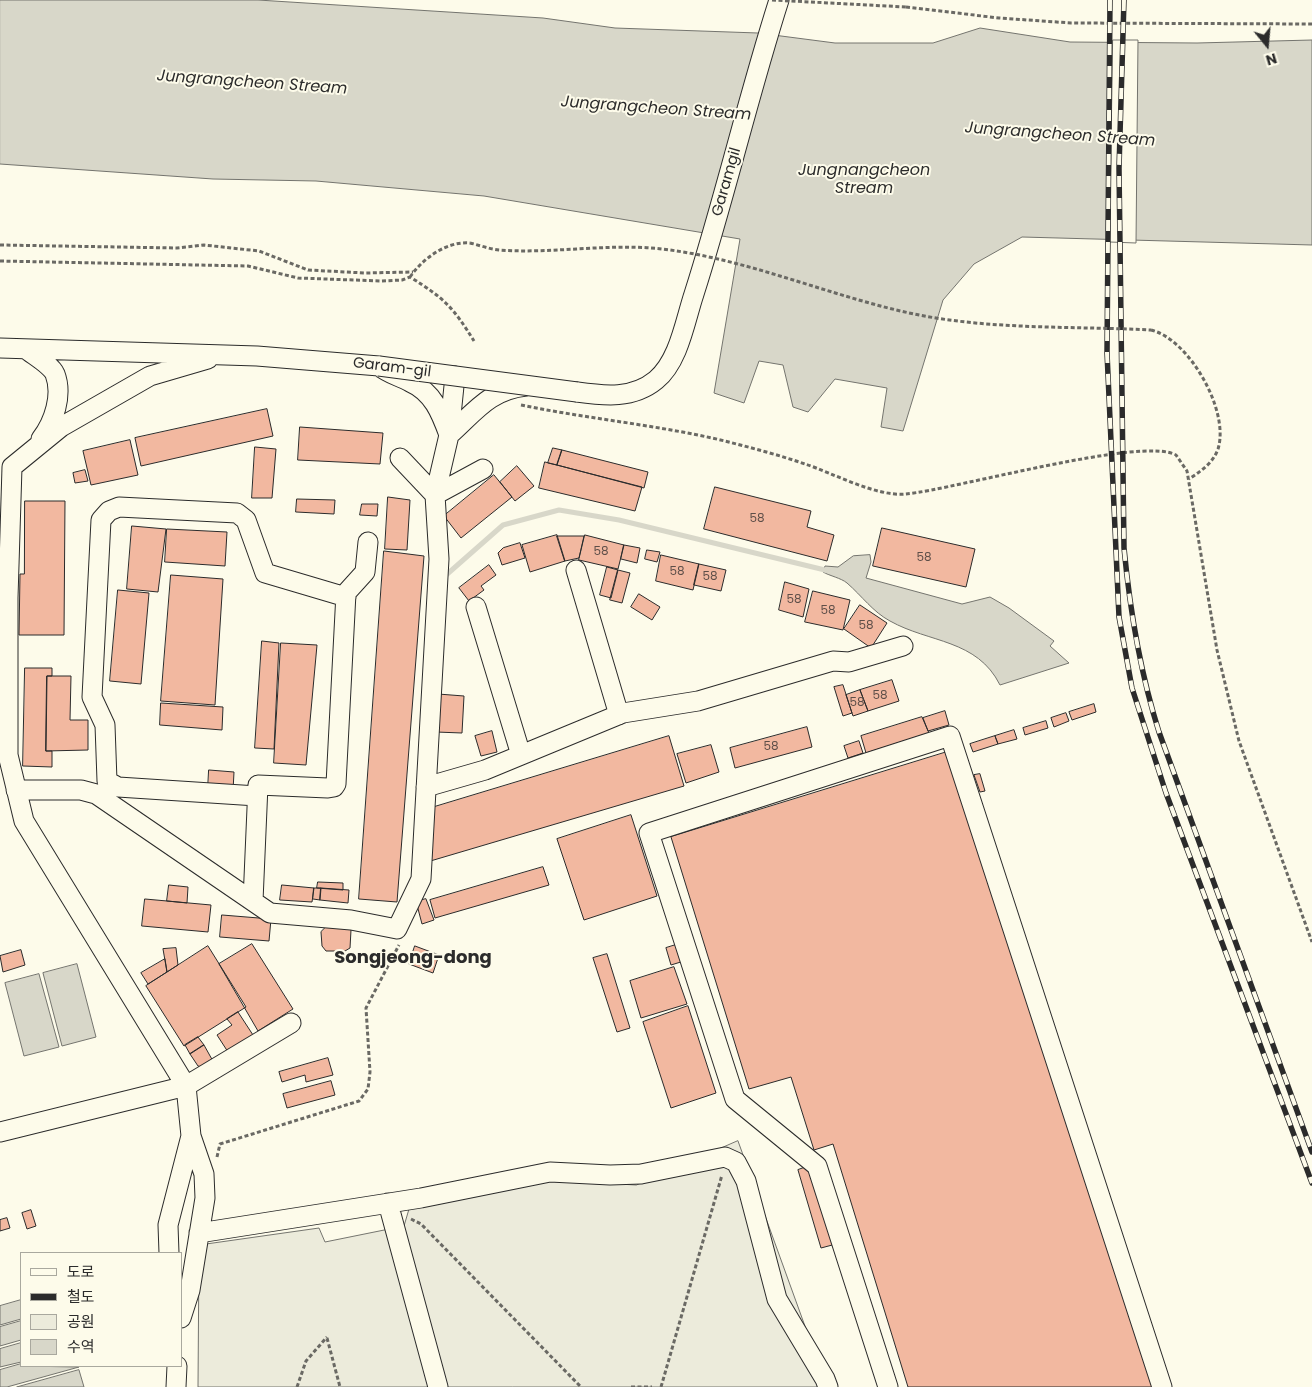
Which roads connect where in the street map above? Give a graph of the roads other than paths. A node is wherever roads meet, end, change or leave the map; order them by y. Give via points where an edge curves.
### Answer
1 (776, 3) edge
2 (703, 266) joint
3 (0, 348) edge
4 (26, 348) junction
5 (224, 355) junction
6 (379, 366) junction
7 (455, 376) junction
8 (527, 386) junction
9 (449, 434) junction
10 (29, 454) junction
11 (400, 458) dead end
12 (6, 467) edge
13 (482, 469) dead end
14 (435, 495) junction
15 (368, 542) dead end
16 (576, 570) dead end
17 (346, 597) junction
18 (4, 598) edge
19 (476, 607) dead end
20 (902, 646) dead end
21 (619, 715) junction
22 (521, 755) junction
23 (426, 787) junction
24 (16, 790) junction
25 (257, 796) junction
26 (253, 901) junction
27 (291, 1022) dead end
28 (186, 1086) junction
29 (0, 1132) edge
30 (191, 1136) junction
31 (388, 1203) junction
32 (200, 1233) junction
33 (169, 1252) edge
34 (182, 1315) edge
35 (177, 1367) edge
36 (176, 1387) edge
37 (438, 1387) edge
38 (828, 1387) edge
39 (888, 1387) edge
40 (1162, 1387) edge

1 - 2 street, Garamgil
2 - 8 street, Garam-gil, bridge via 677,346 658,379 621,395
3 - 4 street, Garam-gil
4 - 5 street, Garam-gil
4 - 10 street via 54,372 59,398 46,432
5 - 6 street, Garam-gil
5 - 10 street via 150,376 62,426
6 - 7 street, Garam-gil, bridge
6 - 9 street via 425,392 438,407
7 - 8 street, Garam-gil, bridge
7 - 9 street
8 - 9 street via 508,388 495,395
9 - 14 street
10 - 12 street
11 - 14 street
12 - 18 street
13 - 14 street
14 - 23 street via 440,559
15 - 17 street via 365,572 348,589
16 - 21 street
17 - 25 street via 336,784 328,788 258,785
17 - 25 street via 265,573 246,520 237,513 119,507 109,510 101,520 92,697 105,725 107,781 118,787
18 - 24 street via 8,756
19 - 22 street
20 - 21 street via 849,662 833,661 698,701
21 - 22 street
22 - 23 street via 485,770
23 - 26 street via 421,879 397,929 351,920 275,914
24 - 26 street via 90,792
24 - 28 street via 24,822
25 - 26 street
27 - 28 street
28 - 29 street
28 - 30 street
30 - 32 street via 204,1174 205,1198
30 - 33 street via 168,1225
31 - 32 street
31 - 37 street
31 - 38 street via 550,1172 641,1174 728,1158 736,1162 746,1181 777,1299
32 - 34 street
35 - 36 street
39 - 40 street via 817,1166 736,1099 649,833 950,736

